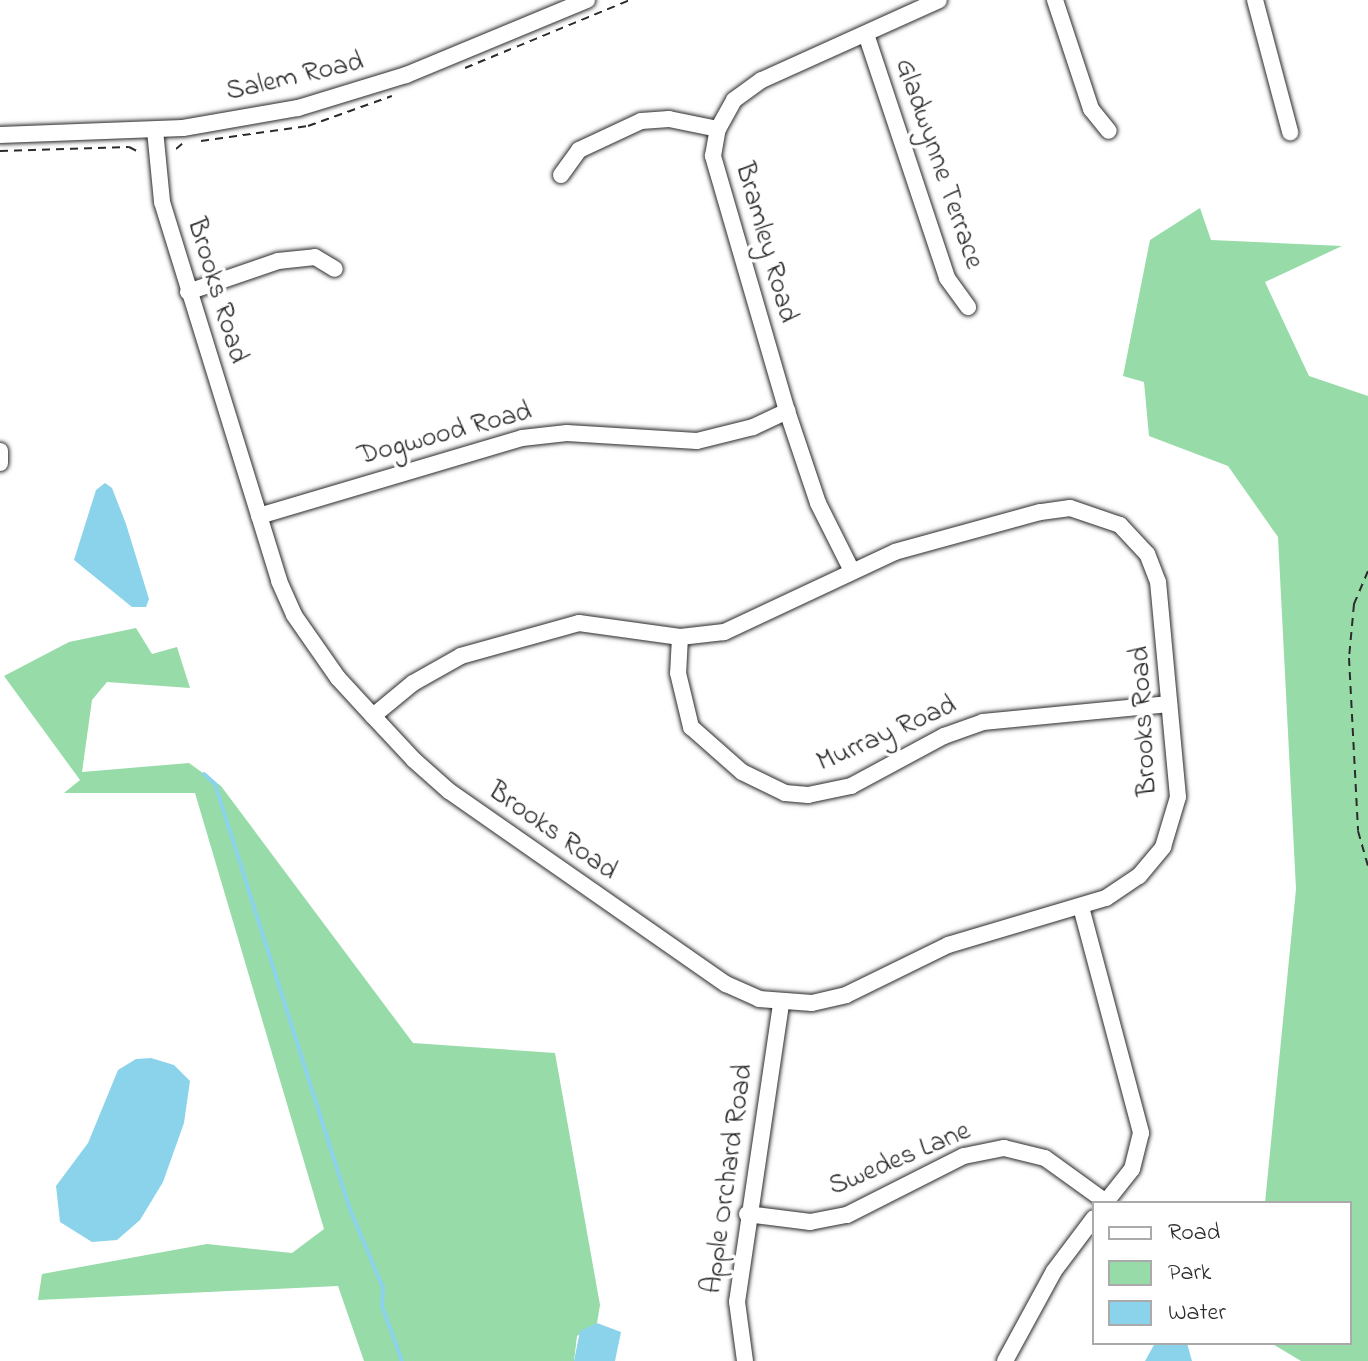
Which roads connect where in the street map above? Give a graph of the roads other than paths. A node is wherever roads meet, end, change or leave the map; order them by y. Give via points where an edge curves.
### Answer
1 (587, 0) edge
2 (939, 0) edge
3 (1055, 0) edge
4 (1255, 0) edge
5 (866, 34) junction
6 (718, 129) junction
7 (155, 130) junction
8 (1109, 131) dead end
9 (1290, 132) dead end
10 (0, 135) edge
11 (561, 175) dead end
12 (335, 269) dead end
13 (188, 292) junction
14 (968, 307) dead end
15 (787, 411) junction
16 (0, 451) edge
17 (0, 463) edge
18 (259, 516) junction
19 (851, 569) junction
20 (680, 637) junction
21 (1169, 704) junction
22 (373, 716) junction
23 (1081, 907) junction
24 (781, 1003) junction
25 (1102, 1201) edge
26 (1107, 1201) edge
27 (747, 1214) junction
28 (1092, 1221) edge
29 (745, 1361) edge
30 (1005, 1361) edge

1 - 7 street, Salem Road via 367,89 257,117
2 - 5 street, Bramley Road
3 - 8 street via 1091,109
4 - 9 street
5 - 6 street, Bramley Road via 762,80 734,100
5 - 14 street, Gladwynne Terrace via 947,278
6 - 11 street via 669,119 641,121 579,150
6 - 15 street, Bramley Road via 716,173
7 - 10 street, Salem Road
7 - 13 street, Brooks Road via 162,202
12 - 13 street via 315,257 278,261
13 - 18 street, Brooks Road
15 - 18 street, Dogwood Road via 753,427 697,441 567,433 522,438
15 - 19 street, Bramley Road via 818,503
16 - 17 street
18 - 22 street, Brooks Road via 294,615 338,678
19 - 20 street, Brooks Road via 743,627
19 - 21 street, Brooks Road via 1040,512 1070,508 1109,519 1139,543 1158,582
20 - 21 street, Murray Road via 678,673 691,727 742,772 785,793 808,795 851,786 944,736 983,722
20 - 22 street, Brooks Road via 579,623 461,656 413,683
21 - 23 street, Brooks Road via 1178,797 1171,831 1139,876
22 - 24 street, Brooks Road via 449,791 657,938 726,984
23 - 24 street, Brooks Road via 948,945 846,995
23 - 26 street via 1141,1133 1132,1169
24 - 27 street, Apple Orchard Road
25 - 27 street, Swedes Lane via 1045,1158 1004,1148 964,1156 847,1215 810,1222
27 - 29 street, Apple Orchard Road via 737,1302
28 - 30 street via 1054,1271

